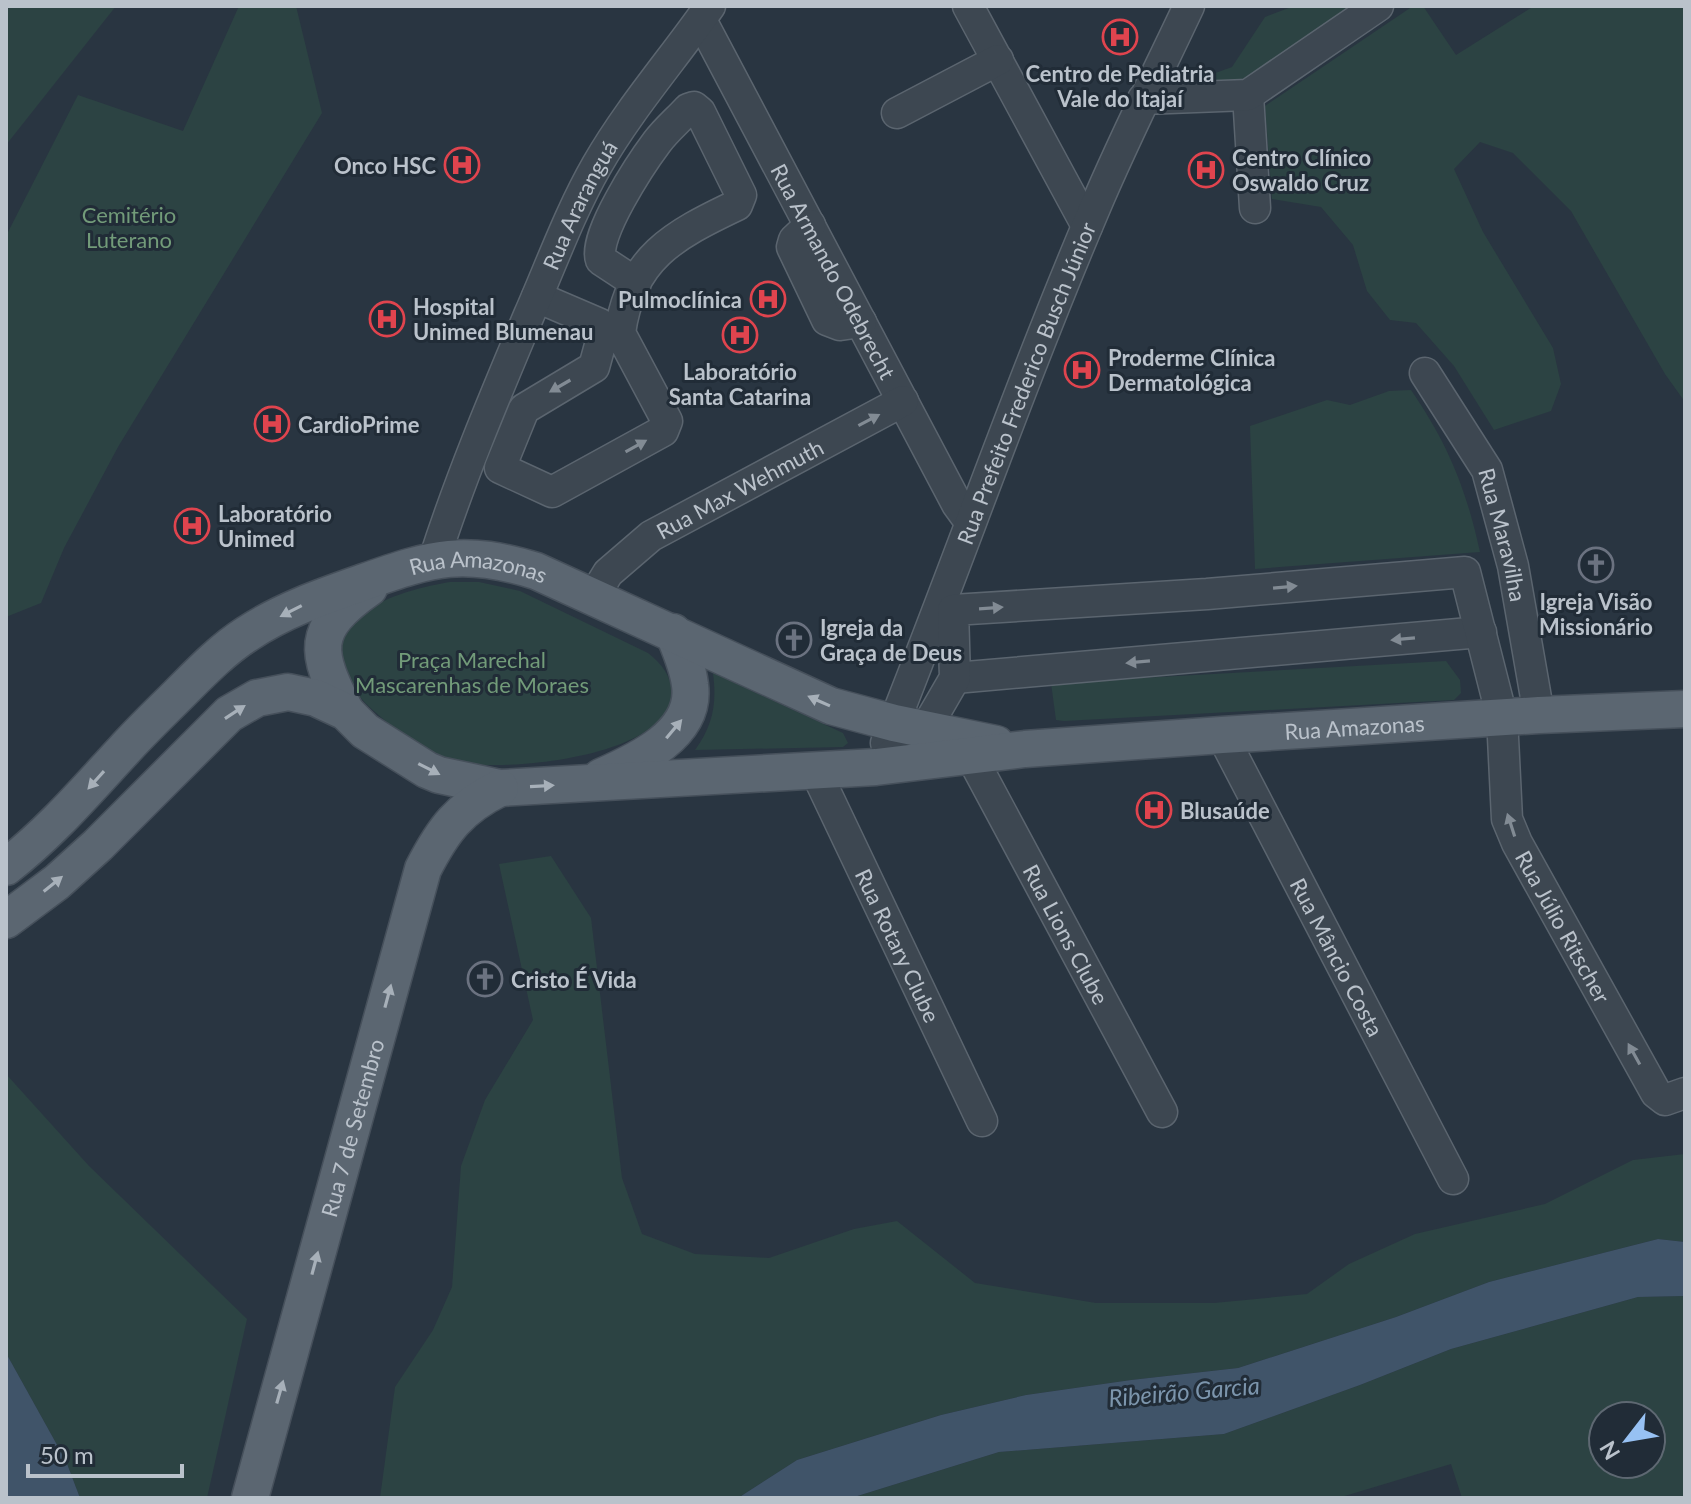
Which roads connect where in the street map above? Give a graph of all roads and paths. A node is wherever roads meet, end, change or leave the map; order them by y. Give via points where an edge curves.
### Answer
1 (968, 6) edge
2 (1189, 6) edge
3 (1378, 6) edge
4 (706, 13) edge
5 (998, 60) junction
6 (1248, 95) junction
7 (1143, 99) junction
8 (897, 113) dead end
9 (1255, 208) dead end
10 (1087, 226) junction
11 (636, 283) junction
12 (540, 290) junction
13 (614, 325) junction
14 (638, 366) junction
15 (594, 367) junction
16 (1425, 373) dead end
17 (903, 401) junction
18 (970, 522) junction
19 (434, 560) junction
20 (389, 573) junction
21 (594, 596) junction
22 (673, 632) junction
23 (1481, 632) junction
24 (955, 678) junction
25 (1685, 709) edge
26 (346, 712) junction
27 (1539, 715) junction
28 (1502, 717) junction
29 (910, 726) junction
30 (1222, 735) junction
31 (1025, 749) junction
32 (971, 756) junction
33 (876, 767) junction
34 (815, 770) junction
35 (585, 784) junction
36 (500, 788) junction
37 (6, 867) edge
38 (6, 920) edge
39 (1685, 1093) edge
40 (1162, 1112) dead end
41 (982, 1121) dead end
42 (1453, 1179) dead end
43 (250, 1498) edge

1 - 5 street
2 - 7 street, Rua Prefeito Frederico Busch Júnior
3 - 6 street
4 - 12 street, Rua Araranguá via 596,166
4 - 17 street, Rua Armando Odebrecht
5 - 8 street
5 - 10 street
6 - 7 street
6 - 9 street
7 - 10 street, Rua Prefeito Frederico Busch Júnior
10 - 18 street, Rua Prefeito Frederico Busch Júnior
11 - 11 street via 601,260 599,246 629,183 658,141 694,107 740,200 659,249
11 - 13 street
12 - 13 street
12 - 19 street, Rua Araranguá via 455,495
13 - 14 street
13 - 15 street via 602,338
14 - 15 street
15 -> 14 street via 524,409 500,468 552,492 663,431 667,421
16 - 27 street, Rua Maravilha via 1487,470 1513,566
17 - 18 street, Rua Armando Odebrecht
21 -> 17 street, Rua Max Wehmuth via 608,573 651,536
18 - 29 street, Rua Prefeito Frederico Busch Júnior
19 - 20 main road, Rua Amazonas
19 - 21 main road, Rua Amazonas via 498,559
20 - 26 main road via 332,618 323,636 328,678
20 -> 37 main road, Rua Amazonas via 294,608 247,634 209,665 67,813
21 - 22 main road, Rua Amazonas
29 -> 22 main road, Rua Amazonas via 831,706
35 -> 22 main road via 654,749 686,713 691,687
23 -> 24 street
24 -> 23 street via 953,610 1465,572
23 - 28 street
24 - 29 street
25 - 27 main road, Rua Amazonas
26 -> 36 main road, Rua Amazonas via 365,731 427,770
38 -> 26 main road, Rua Amazonas via 98,845 229,714 257,698 288,692
27 - 28 main road, Rua Amazonas
28 - 30 main road, Rua Amazonas
39 -> 28 street, Rua Júlio Ritscher via 1665,1100 1656,1093 1517,843 1507,819
29 - 31 main road, Rua Amazonas
29 - 33 street
30 - 31 main road, Rua Amazonas
30 - 42 street, Rua Mâncio Costa
31 - 32 main road, Rua Amazonas
32 - 33 main road, Rua Amazonas
32 - 40 street, Rua Lions Clube
33 - 34 main road, Rua Amazonas
34 - 35 main road, Rua Amazonas
34 - 41 street, Rua Rotary Clube
36 -> 35 main road, Rua Amazonas
43 -> 36 main road, Rua 7 de Setembro via 423,869 452,821

